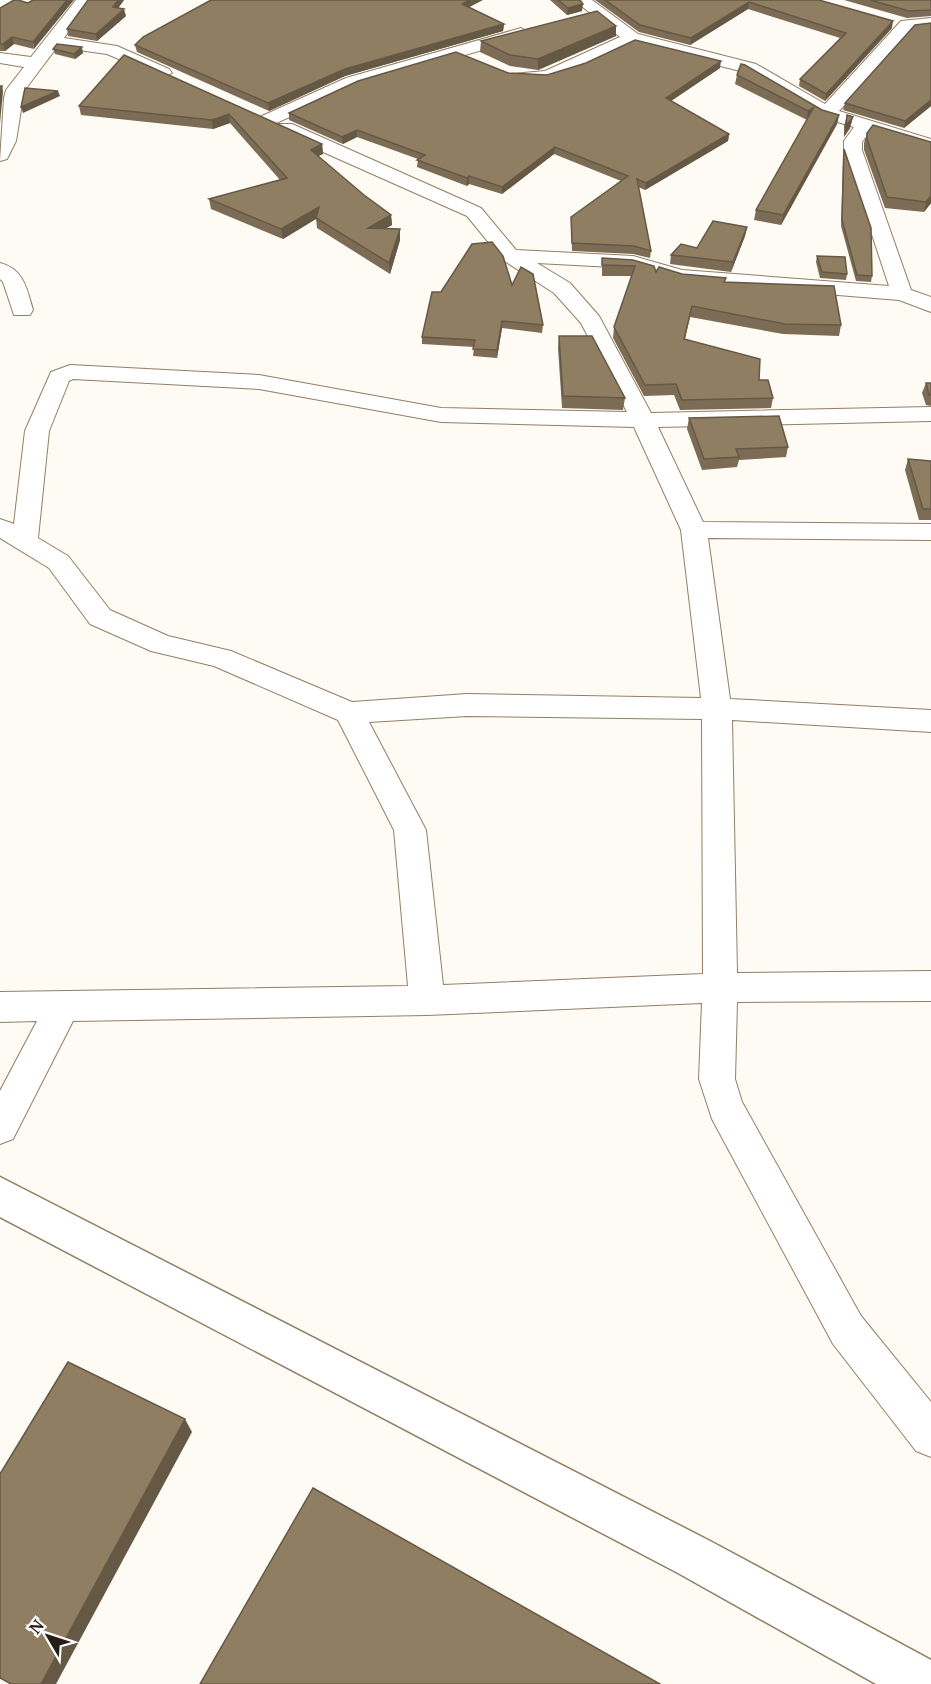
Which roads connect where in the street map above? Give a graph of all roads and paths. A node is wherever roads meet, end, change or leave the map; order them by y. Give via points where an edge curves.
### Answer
1 (84, 0) edge
2 (582, 0) edge
3 (597, 14) junction
4 (574, 19) edge
5 (885, 19) edge
6 (931, 23) edge
7 (907, 25) junction
8 (540, 28) edge
9 (632, 38) junction
10 (52, 41) junction
11 (458, 50) junction
12 (0, 58) edge
13 (479, 60) edge
14 (34, 63) junction
15 (500, 70) edge
16 (182, 82) edge
17 (827, 113) junction
18 (866, 125) junction
19 (931, 145) edge
20 (0, 154) edge
21 (510, 256) junction
22 (0, 268) edge
23 (902, 294) junction
24 (931, 305) edge
25 (22, 310) dead end
26 (931, 414) edge
27 (643, 420) junction
28 (694, 531) junction
29 (931, 532) edge
30 (12, 533) edge
31 (717, 708) junction
32 (349, 713) junction
33 (931, 721) edge
34 (931, 986) edge
35 (720, 988) junction
36 (427, 1000) junction
37 (63, 1006) junction
38 (0, 1007) edge
39 (0, 1127) edge
40 (0, 1196) edge
41 (931, 1436) edge
42 (926, 1684) edge

1 - 10 street
2 - 3 street
3 - 4 street
3 - 9 street
5 - 7 street
6 - 7 street
7 - 17 street
8 - 11 street
9 - 15 street via 550,75 526,79
9 - 17 street via 750,68
10 - 14 street
10 - 16 street via 111,50
11 - 13 street
11 - 21 street via 257,116 458,203 474,212
12 - 14 street
14 - 20 street via 13,96 6,142
17 - 18 street
18 - 19 street
18 - 23 street via 852,141 853,150
21 - 23 street via 633,262 681,276
21 - 27 street via 561,288 591,321
22 - 25 street via 13,279
23 - 24 street
26 - 27 street
27 - 28 street
27 - 30 street via 441,415 259,382 70,372 58,377 37,431
28 - 29 street
28 - 31 street
30 - 32 street via 59,562 100,617 116,626 160,644 221,658
31 - 32 street via 467,705
31 - 33 street
31 - 35 street
32 - 36 street via 411,830
34 - 35 street
35 - 36 street
35 - 41 street via 717,1079 725,1107 846,1330
36 - 37 street
37 - 38 street
37 - 39 street
40 - 42 street via 694,1557

